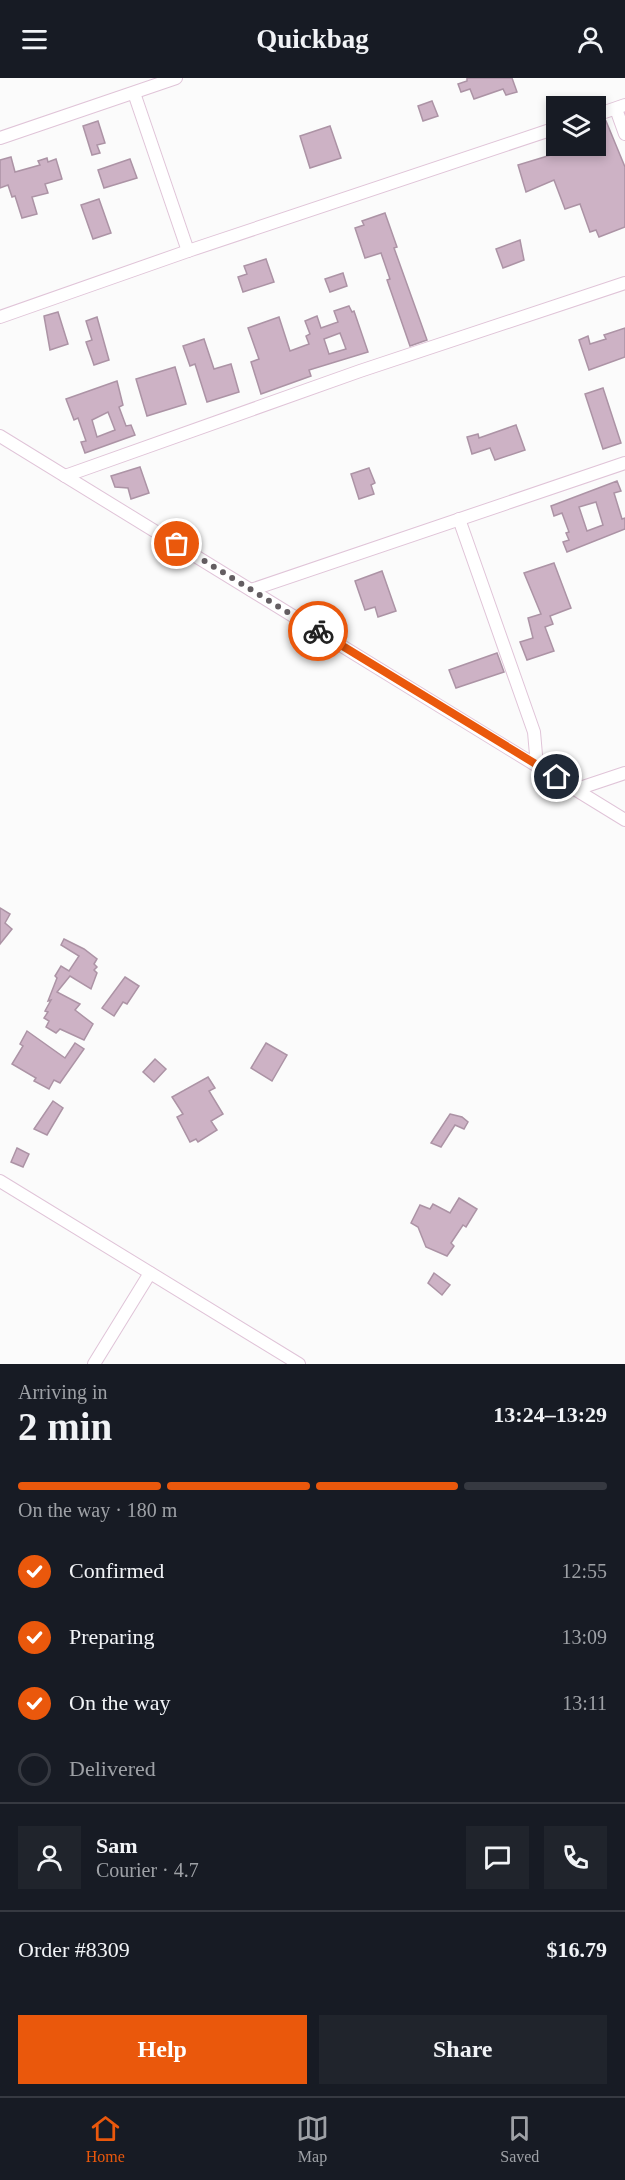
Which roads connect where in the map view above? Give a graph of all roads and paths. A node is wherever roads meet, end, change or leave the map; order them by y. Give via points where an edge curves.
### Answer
1 (176, 78) edge
2 (134, 93) junction
3 (620, 107) edge
4 (546, 131) edge
5 (625, 134) edge
6 (0, 138) edge
7 (188, 252) junction
8 (625, 283) edge
9 (0, 317) edge
10 (0, 436) edge
11 (625, 463) edge
12 (65, 476) junction
13 (459, 519) junction
14 (251, 590) junction
15 (537, 766) junction
16 (625, 773) edge
17 (578, 789) junction
18 (625, 820) edge
19 (0, 1181) edge
20 (150, 1273) junction
21 (94, 1364) edge
22 (299, 1364) edge

1 - 2 street
2 - 6 street
2 - 7 street
3 - 5 street
4 - 7 street
7 - 9 street
8 - 12 street
10 - 12 street
11 - 13 street
12 - 14 street
13 - 14 street
13 - 15 street via 534,732
14 - 15 street
15 - 17 street
16 - 17 street
17 - 18 street
19 - 20 street
20 - 21 street
20 - 22 street

